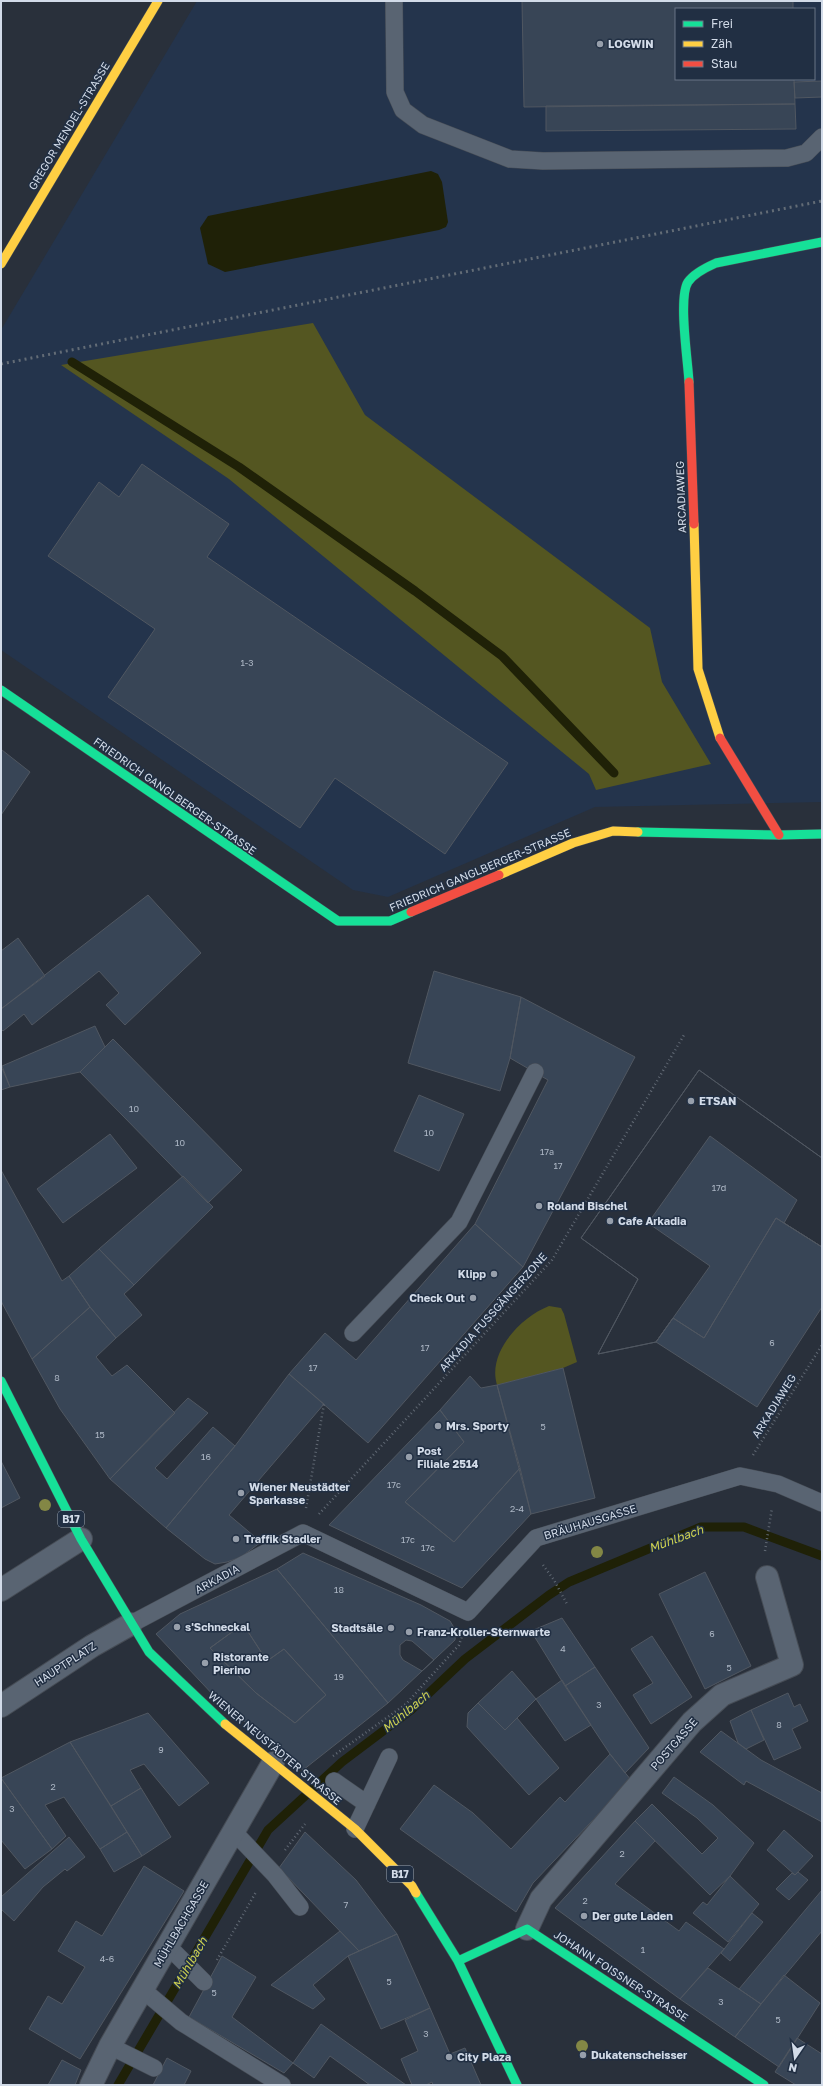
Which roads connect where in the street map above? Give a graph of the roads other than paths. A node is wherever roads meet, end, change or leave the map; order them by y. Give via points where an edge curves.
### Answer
1 (158, 1) edge
2 (394, 1) edge
3 (822, 137) edge
4 (822, 242) edge
5 (1, 264) edge
6 (1, 690) edge
7 (822, 834) edge
8 (779, 835) junction
9 (535, 1072) dead end
10 (353, 1333) dead end
11 (1, 1381) edge
12 (822, 1503) edge
13 (302, 1532) joint
14 (81, 1539) junction
15 (767, 1577) dead end
16 (1, 1590) edge
17 (131, 1624) junction
18 (1, 1706) edge
19 (389, 1757) dead end
20 (281, 1770) junction
21 (334, 1781) dead end
22 (367, 1804) junction
23 (355, 1829) junction
24 (240, 1838) junction
25 (300, 1907) dead end
26 (527, 1928) junction
27 (174, 1952) junction
28 (458, 1961) junction
29 (200, 1978) road end
30 (148, 1994) junction
31 (117, 2049) junction
32 (151, 2066) dead end
33 (91, 2085) edge
34 (282, 2085) edge
35 (517, 2085) edge
36 (764, 2085) edge

1 - 5 street, GREGOR MENDEL-STRASSE
2 - 3 lane via 395,92 403,110 423,125 510,159 543,161 788,158 806,153
4 - 8 street, ARCADIAWEG via 716,263 703,269 688,282 683,300 690,395 698,669 719,736
6 - 8 street, FRIEDRICH GANGLBERGER-STRASSE via 338,921 390,921 573,843 613,831
7 - 8 street, FRIEDRICH GANGLBERGER-STRASSE
9 - 10 lane via 459,1222
11 - 14 street, WIENER NEUSTÄDTER STRASSE / B17
12 - 13 lane, BRÄUHAUSGASSE via 778,1484 740,1476 536,1538 468,1612
13 - 17 lane, ARKADIA
14 - 16 street
14 - 17 street, WIENER NEUSTÄDTER STRASSE / B17
15 - 26 street, POSTGASSE via 792,1665 722,1695 692,1722 541,1899
17 - 18 street, HAUPTPLATZ via 92,1646
17 - 20 street, WIENER NEUSTÄDTER STRASSE / B17 via 149,1652 197,1699
19 - 22 lane
20 - 23 street, WIENER NEUSTÄDTER STRASSE / B17
20 - 24 street, MÜHLBACHGASSE
21 - 22 lane
22 - 23 lane
23 - 28 street, WIENER NEUSTÄDTER STRASSE / B17 via 412,1886
24 - 25 lane
24 - 27 street, MÜHLBACHGASSE
26 - 28 street
26 - 36 street, JOHANN FOISSNER-STRASSE
27 - 29 lane
27 - 30 street, MÜHLBACHGASSE
28 - 35 street, WIENER NEUSTÄDTER STRASSE / B17
30 - 31 street, MÜHLBACHGASSE
30 - 34 lane via 178,2019
31 - 32 lane
31 - 33 street, MÜHLBACHGASSE

